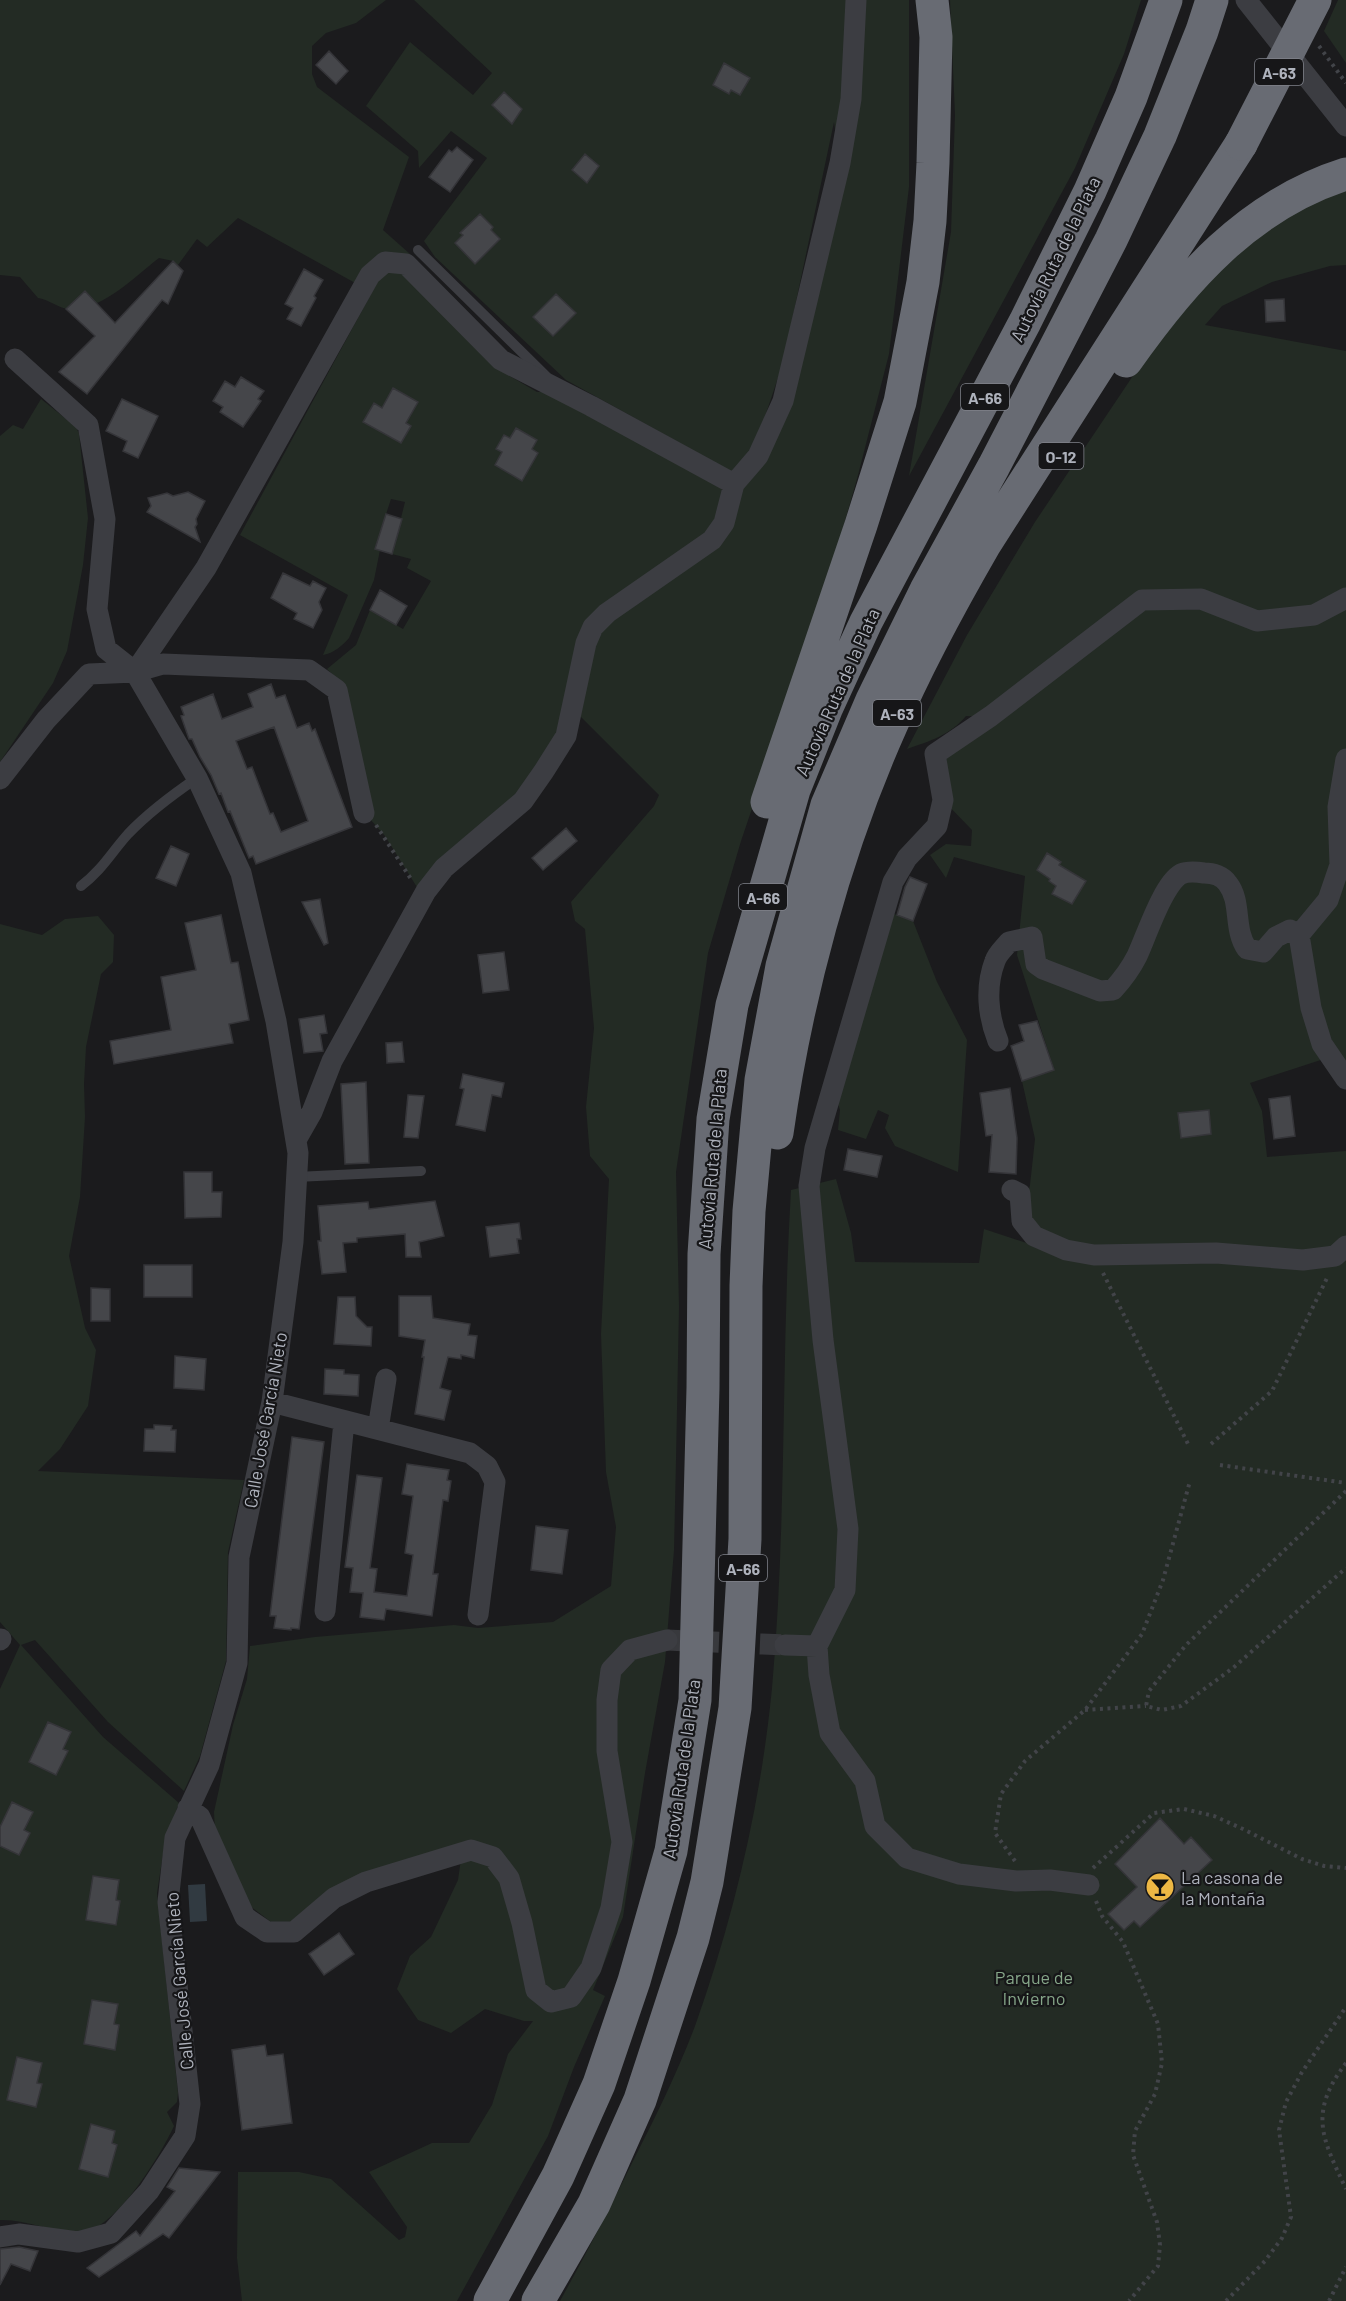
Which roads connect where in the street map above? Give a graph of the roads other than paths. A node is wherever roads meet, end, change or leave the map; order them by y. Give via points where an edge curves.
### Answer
1 (856, 0) edge
2 (932, 0) edge
3 (1166, 0) edge
4 (1212, 0) edge
5 (1246, 0) edge
6 (1315, 0) edge
7 (1346, 126) edge
8 (1346, 174) edge
9 (418, 250) dead end
10 (15, 359) dead end
11 (561, 391) junction
12 (734, 484) junction
13 (1346, 598) edge
14 (135, 672) junction
15 (891, 726) junction
16 (1346, 759) edge
17 (197, 778) junction
18 (0, 779) edge
19 (364, 813) road end
20 (81, 886) dead end
21 (1299, 935) junction
22 (732, 1005) junction
23 (998, 1041) dead end
24 (1346, 1079) edge
25 (296, 1140) junction
26 (421, 1171) dead end
27 (296, 1177) junction
28 (1012, 1190) dead end
29 (1340, 1251) edge
30 (747, 1358) junction
31 (386, 1379) dead end
32 (272, 1402) junction
33 (344, 1422) junction
34 (378, 1429) junction
35 (325, 1611) dead end
36 (478, 1615) dead end
37 (667, 1640) tunnel mouth
38 (785, 1645) tunnel mouth
39 (817, 1646) junction
40 (188, 1808) junction
41 (1089, 1885) road end
42 (0, 2236) edge
43 (490, 2301) edge
44 (538, 2301) edge

1 - 12 street via 851,99 840,163 783,400 758,456
2 - 22 highway via 936,37 930,221 923,282 900,402 764,812 744,894
3 - 22 highway, Autovía Ruta de la Plata / A-66 via 1131,97 1090,191 866,622 827,707 794,790
4 - 30 highway, Autovía Ruta de la Plata / A-66 via 1160,136 1111,240 926,590 872,700 827,805 782,966 761,1080 749,1211
5 - 7 street
6 - 15 highway, A-63, bridge via 1241,144 985,544 948,608
8 - 15 highway, O-12 via 1265,213 1220,247 1185,284 1091,410
9 - 11 lane
10 - 14 street via 88,425 105,519 97,609 106,649
11 - 12 street
11 - 14 street via 501,360 406,264 385,262 370,275 206,568
12 - 25 street via 724,523 712,540 607,613 593,627 566,736 523,801 444,868 423,897 332,1061
13 - 39 street via 1314,615 1257,621 1201,598 1142,600 992,717 934,754 943,800 937,826 907,858 893,882 815,1148 809,1186 823,1340 848,1529 845,1590
14 - 17 street, Calle José García Nieto
14 - 18 street via 89,674 46,720
14 - 19 street via 163,664 309,670 337,690
15 - 30 highway, A-63 via 853,821 810,965 784,1083
16 - 21 street via 1338,807 1340,865 1328,900
17 - 20 lane via 161,802 98,873
17 - 25 street, Calle José García Nieto via 241,873 276,1021
21 - 23 street via 1290,930 1276,936 1263,952 1247,950 1240,939 1233,892 1227,882 1209,873 1182,874 1160,903 1136,958 1113,990 1100,991 1043,969 1036,964 1032,938 1009,942 995,959 990,982 989,1006
21 - 24 street via 1311,1008 1322,1044
22 - 43 highway, Autovía Ruta de la Plata / A-66 via 713,1119 704,1254 695,1700 671,1851 634,1981 599,2084 558,2176
25 - 27 street, Calle José García Nieto
26 - 27 lane
27 - 32 street, Calle José García Nieto via 293,1242
28 - 29 street via 1020,1194 1022,1221 1034,1236 1066,1250 1094,1255 1216,1253 1303,1260
30 - 44 highway, Autovía Ruta de la Plata / A-66 via 745,1539 735,1708 707,1882 693,1938 639,2100 594,2204
31 - 34 street
32 - 33 street
32 - 40 street, Calle José García Nieto via 239,1557 237,1663 209,1765
33 - 34 street
33 - 35 street
34 - 36 street via 470,1453 487,1466 495,1482
37 - 40 street via 630,1650 611,1670 607,1751 622,1842 611,1908 591,1968 571,1997 551,2002 536,1990 509,1878 492,1857 471,1850 366,1882 334,1898 294,1932 267,1932 245,1917 200,1817
38 - 39 street
39 - 41 street via 830,1733 866,1781 875,1826 907,1858 959,1874
40 - 42 street, Calle José García Nieto via 175,1838 168,1902 190,2104 185,2136 149,2191 111,2233 78,2242 19,2234

